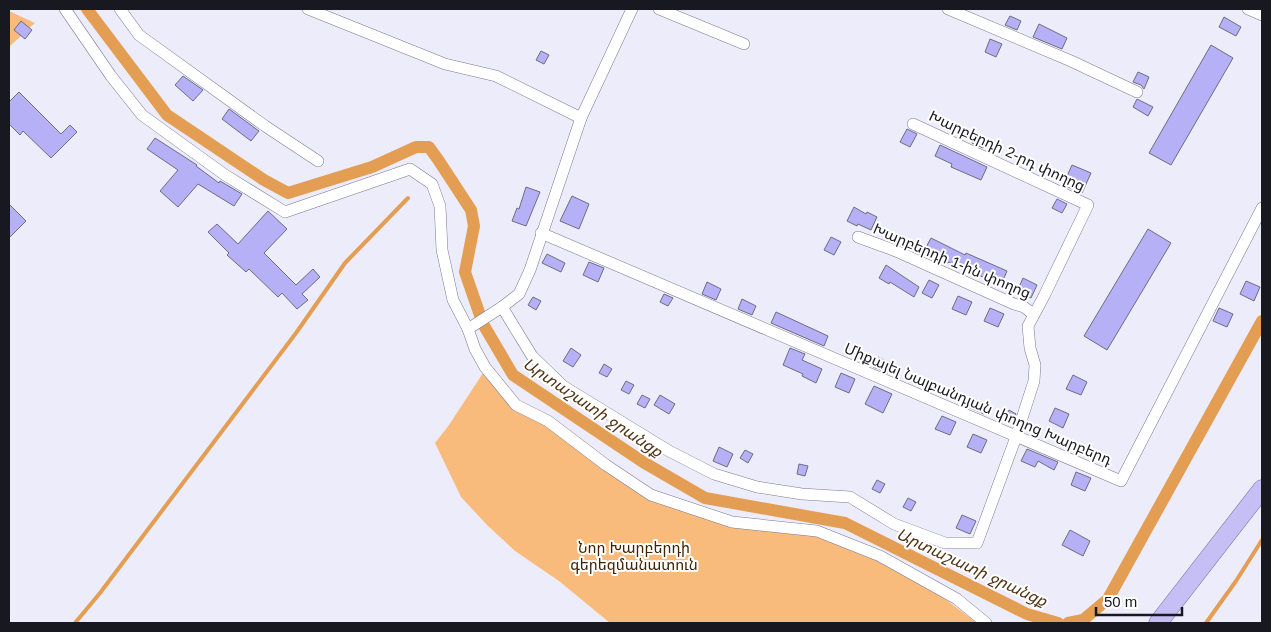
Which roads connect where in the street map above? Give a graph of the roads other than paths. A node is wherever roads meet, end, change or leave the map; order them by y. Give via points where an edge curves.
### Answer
1 (64, 9) edge
2 (120, 9) edge
3 (308, 9) edge
4 (630, 9) edge
5 (659, 9) edge
6 (948, 9) edge
7 (1248, 9) edge
8 (1262, 15) edge
9 (744, 44) dead end
10 (1137, 92) dead end
11 (581, 118) junction
12 (913, 124) dead end
13 (318, 161) dead end
14 (1262, 208) edge
15 (541, 233) junction
16 (858, 237) dead end
17 (502, 308) junction
18 (1033, 314) junction
19 (468, 329) junction
20 (1016, 438) junction
21 (1262, 489) edge
22 (986, 623) edge
23 (1158, 623) edge

1 - 19 street via 142,115 225,176 285,212 410,169 432,184 440,206 442,250 453,300
2 - 13 street via 139,35
3 - 11 street via 445,64 496,76
4 - 11 street
5 - 9 street
6 - 10 street
7 - 8 street
11 - 15 street
12 - 18 street, Խարբերդի 2-րդ փողոց via 1088,205
14 - 20 street, Միքայել Նալբանդյան փողոց Խարբերդ via 1120,481
15 - 17 street via 519,294
15 - 20 street, Միքայել Նալբանդյան փողոց Խարբերդ
16 - 18 street, Խարբերդի 1-ին փողոց via 1024,307
17 - 19 street
17 - 20 street via 532,356 563,386 669,451 714,474 757,487 850,497 894,524 944,543 977,543
18 - 20 street via 1028,326 1035,365 1034,382
19 - 22 street via 485,367 516,404 548,421 651,495 732,522 817,531 880,556 957,598
21 - 23 main road

